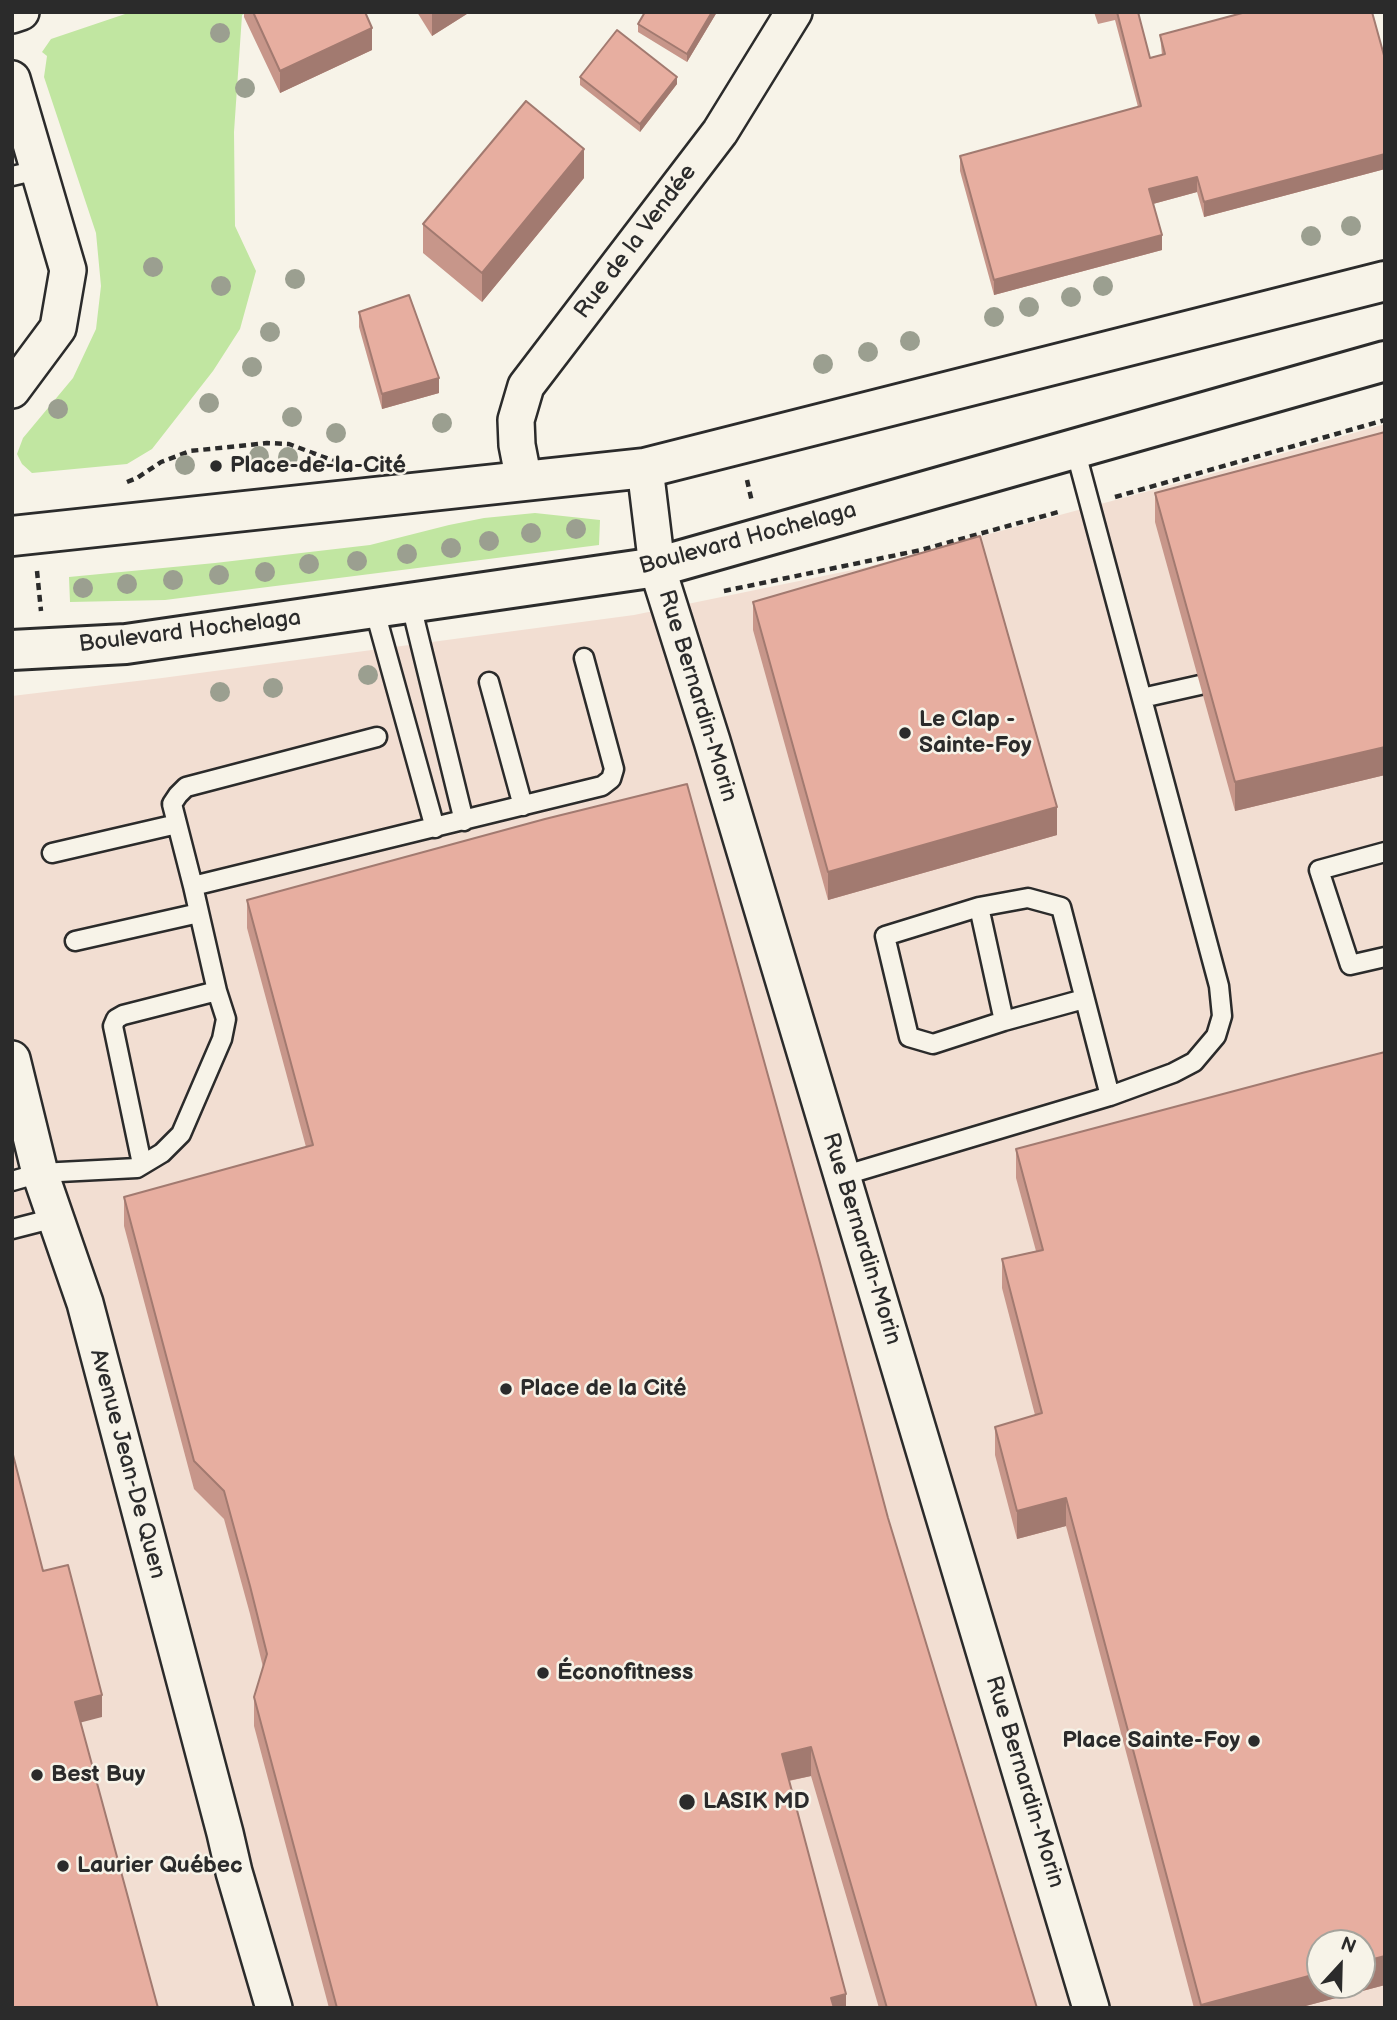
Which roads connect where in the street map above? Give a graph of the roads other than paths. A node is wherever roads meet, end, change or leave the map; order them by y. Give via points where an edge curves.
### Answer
1 (21, 12) edge
2 (794, 12) edge
3 (12, 15) edge
4 (12, 79) edge
5 (25, 173) edge
6 (1385, 281) edge
7 (1385, 361) edge
8 (12, 390) edge
9 (1075, 449) junction
10 (645, 468) junction
11 (524, 481) junction
12 (23, 534) edge
13 (657, 567) junction
14 (392, 605) junction
15 (28, 649) edge
16 (584, 659) dead end
17 (489, 682) dead end
18 (1200, 685) edge
19 (1142, 698) junction
20 (377, 737) dead end
21 (523, 806) junction
22 (464, 821) junction
23 (177, 824) junction
24 (435, 828) junction
25 (1385, 852) edge
26 (52, 853) dead end
27 (194, 890) junction
28 (979, 907) junction
29 (199, 913) junction
30 (75, 941) dead end
31 (1385, 957) edge
32 (217, 991) junction
33 (1084, 999) junction
34 (1004, 1021) junction
35 (12, 1059) edge
36 (1110, 1096) junction
37 (142, 1164) junction
38 (842, 1176) junction
39 (26, 1177) edge
40 (55, 1218) junction
41 (12, 1229) edge
42 (234, 1872) junction
43 (254, 2008) edge
44 (274, 2008) edge
45 (1091, 2008) edge

1 - 3 street
2 - 11 street, Rue de la Vendée via 720,132 526,386 516,421
4 - 5 street
5 - 8 street via 68,270 58,328
6 - 10 main road
7 - 9 main road, Boulevard Hochelaga
9 - 13 main road, Boulevard Hochelaga
9 - 19 lane
10 - 11 main road
10 - 13 street, Rue Bernardin-Morin
11 - 12 main road
13 - 14 main road, Boulevard Hochelaga
13 - 38 street, Rue Bernardin-Morin
14 - 15 main road, Boulevard Hochelaga via 126,644
14 - 22 lane
14 - 24 lane
16 - 21 lane via 614,769 611,779 602,786
17 - 21 lane
18 - 19 lane
19 - 36 lane via 1219,986 1222,1016 1216,1036 1194,1062
20 - 23 lane via 186,787 172,804
21 - 22 lane
22 - 24 lane
23 - 26 lane
23 - 27 lane
24 - 27 lane via 193,886
25 - 31 lane via 1319,870 1350,965
27 - 29 lane
28 - 33 lane via 1028,898 1061,907
28 - 34 lane
28 - 34 lane via 885,936 909,1037 933,1044
29 - 30 lane
29 - 32 lane
32 - 37 lane via 226,1019 217,1051 181,1134
32 - 37 lane via 116,1019 113,1026
33 - 34 lane
33 - 36 lane
35 - 39 street, Avenue Jean-De Quen
36 - 38 lane
37 - 39 lane
38 - 45 street, Rue Bernardin-Morin
39 - 40 street, Avenue Jean-De Quen
40 - 41 lane
40 - 42 street, Avenue Jean-De Quen via 85,1303
42 - 43 street, Avenue Jean-De Quen
42 - 44 street, Avenue Jean-De Quen

